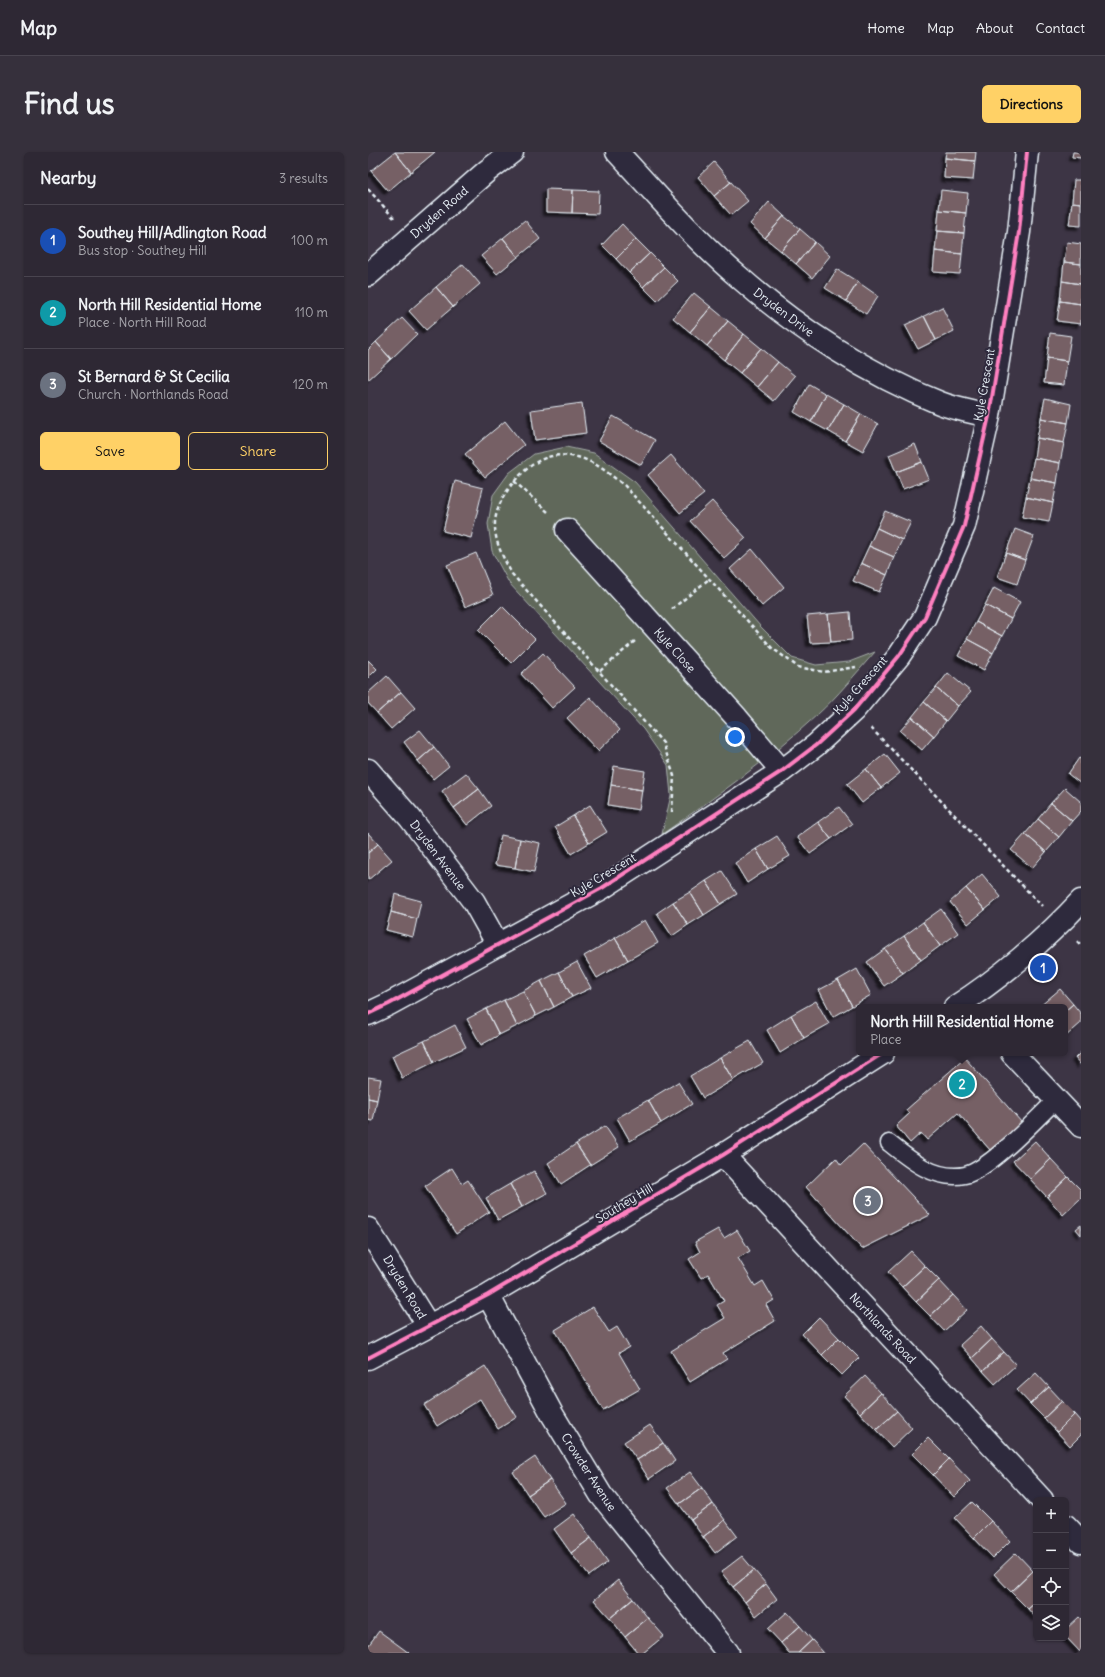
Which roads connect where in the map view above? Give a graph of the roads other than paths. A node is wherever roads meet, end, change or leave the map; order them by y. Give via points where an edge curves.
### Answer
1 (512, 152) edge
2 (617, 152) edge
3 (1027, 152) edge
4 (368, 275) edge
5 (989, 416) junction
6 (567, 530) road end
7 (368, 770) edge
8 (782, 772) junction
9 (1081, 901) edge
10 (498, 945) junction
11 (964, 1004) edge
12 (368, 1014) edge
13 (878, 1056) edge
14 (1015, 1056) edge
15 (1056, 1100) junction
16 (1081, 1126) edge
17 (889, 1143) dead end
18 (723, 1155) junction
19 (368, 1229) edge
20 (488, 1295) junction
21 (428, 1325) junction
22 (368, 1358) edge
23 (1039, 1497) edge
24 (1069, 1529) edge
25 (1081, 1542) edge
26 (728, 1653) edge

1 - 4 street, Dryden Road
2 - 5 street, Dryden Drive via 687,228 740,278 814,336 880,376 941,404
3 - 5 street, Kyle Crescent via 1019,232
5 - 8 street, Kyle Crescent via 964,526 928,610 899,656 854,710
6 - 8 street, Kyle Close via 738,718
7 - 10 street, Dryden Avenue via 410,818 474,902
8 - 10 street, Kyle Crescent via 602,888
9 - 11 street via 1060,924
10 - 12 street, Kyle Crescent
13 - 18 street, Southey Hill
14 - 15 street
15 - 16 street
15 - 17 lane via 996,1155 965,1175 927,1170
18 - 20 street, Southey Hill
18 - 23 street, Northlands Road
19 - 21 street, Dryden Road
20 - 21 street, Southey Hill
20 - 26 street, Crowder Avenue via 552,1414 601,1495
21 - 22 street, Southey Hill
24 - 25 street

